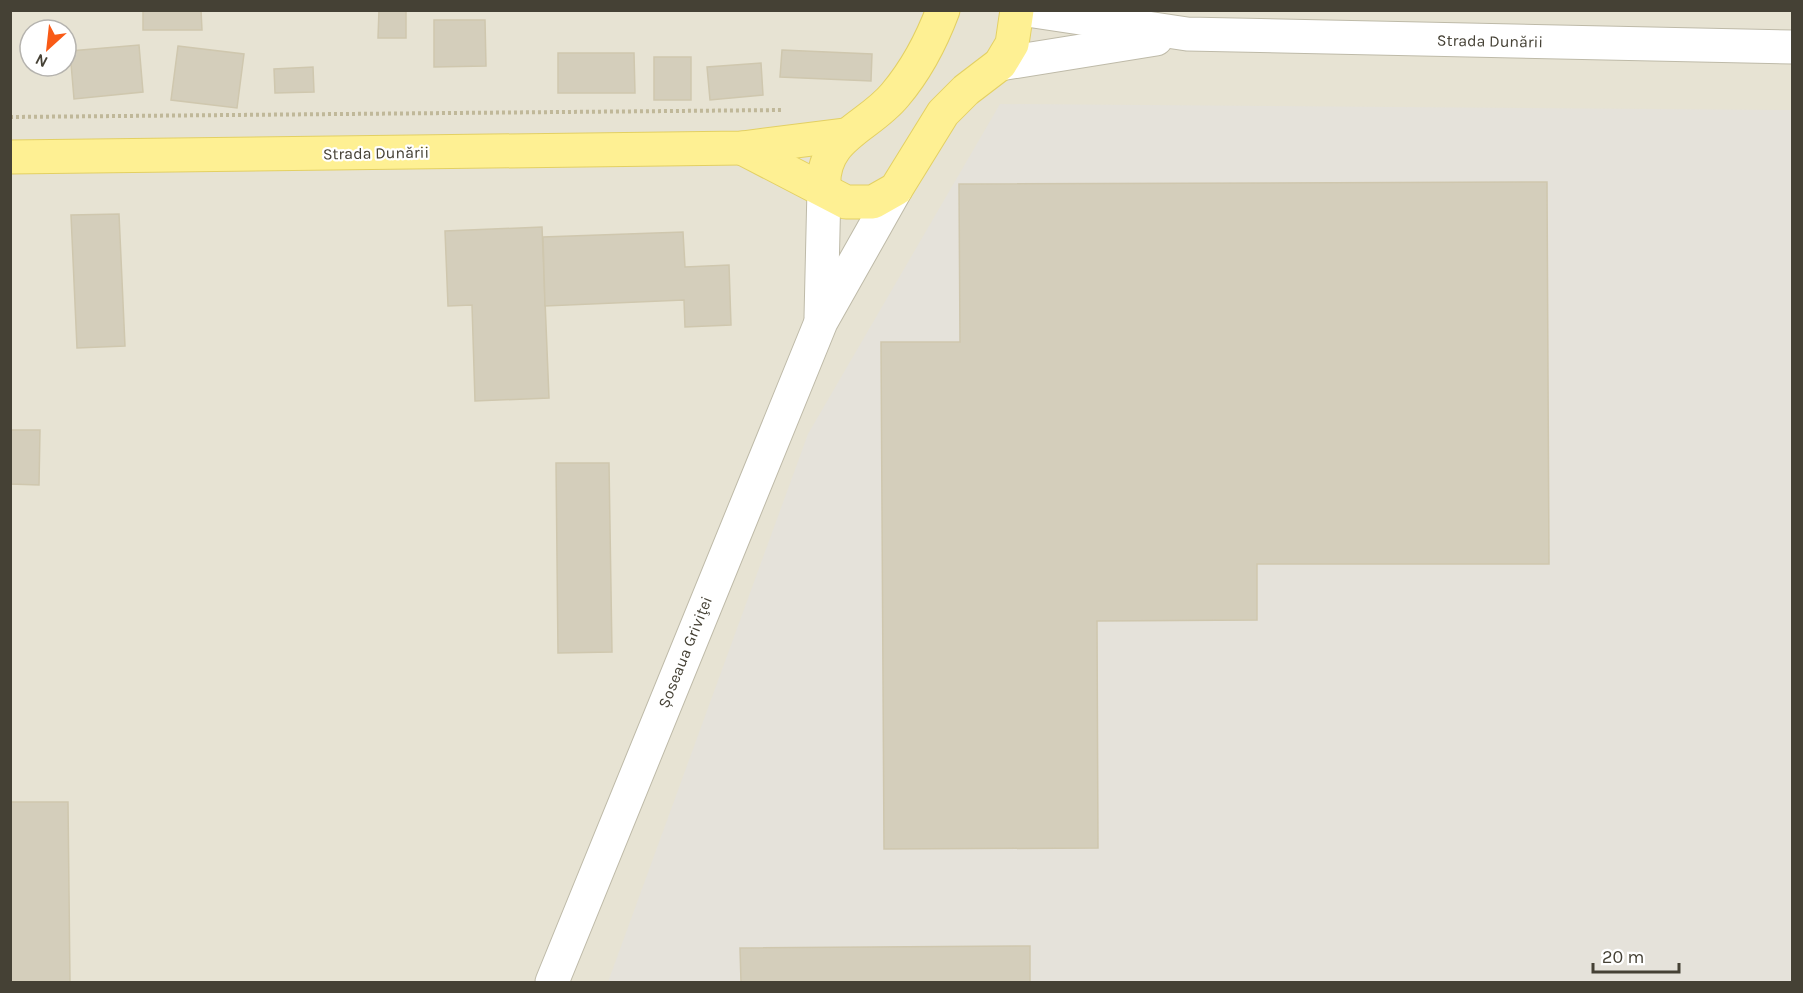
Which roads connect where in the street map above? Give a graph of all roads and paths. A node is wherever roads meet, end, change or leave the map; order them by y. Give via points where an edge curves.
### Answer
1 (943, 10) edge
2 (1017, 10) edge
3 (1027, 10) edge
4 (1187, 34) junction
5 (1792, 47) edge
6 (1000, 64) junction
7 (792, 110) dead end
8 (10, 117) edge
9 (844, 135) junction
10 (742, 148) junction
11 (10, 157) edge
12 (824, 189) junction
13 (896, 189) junction
14 (820, 322) junction
15 (552, 982) edge

1 - 9 main road via 931,43 904,83 871,118
2 - 6 main road via 1012,44
3 - 4 street, Strada Dunării
4 - 5 street, Strada Dunării
4 - 6 street, Strada Dunării
6 - 13 main road via 943,113
7 - 8 path
9 - 10 main road, Strada Dunării
9 - 12 main road via 825,163
10 - 11 main road, Strada Dunării
10 - 12 main road, Strada Dunării
12 - 13 main road, Strada Dunării via 846,202 858,203 873,202
12 - 14 street, Șoseaua Griviţei
13 - 14 street, Șoseaua Griviţei
14 - 15 street, Șoseaua Griviţei

